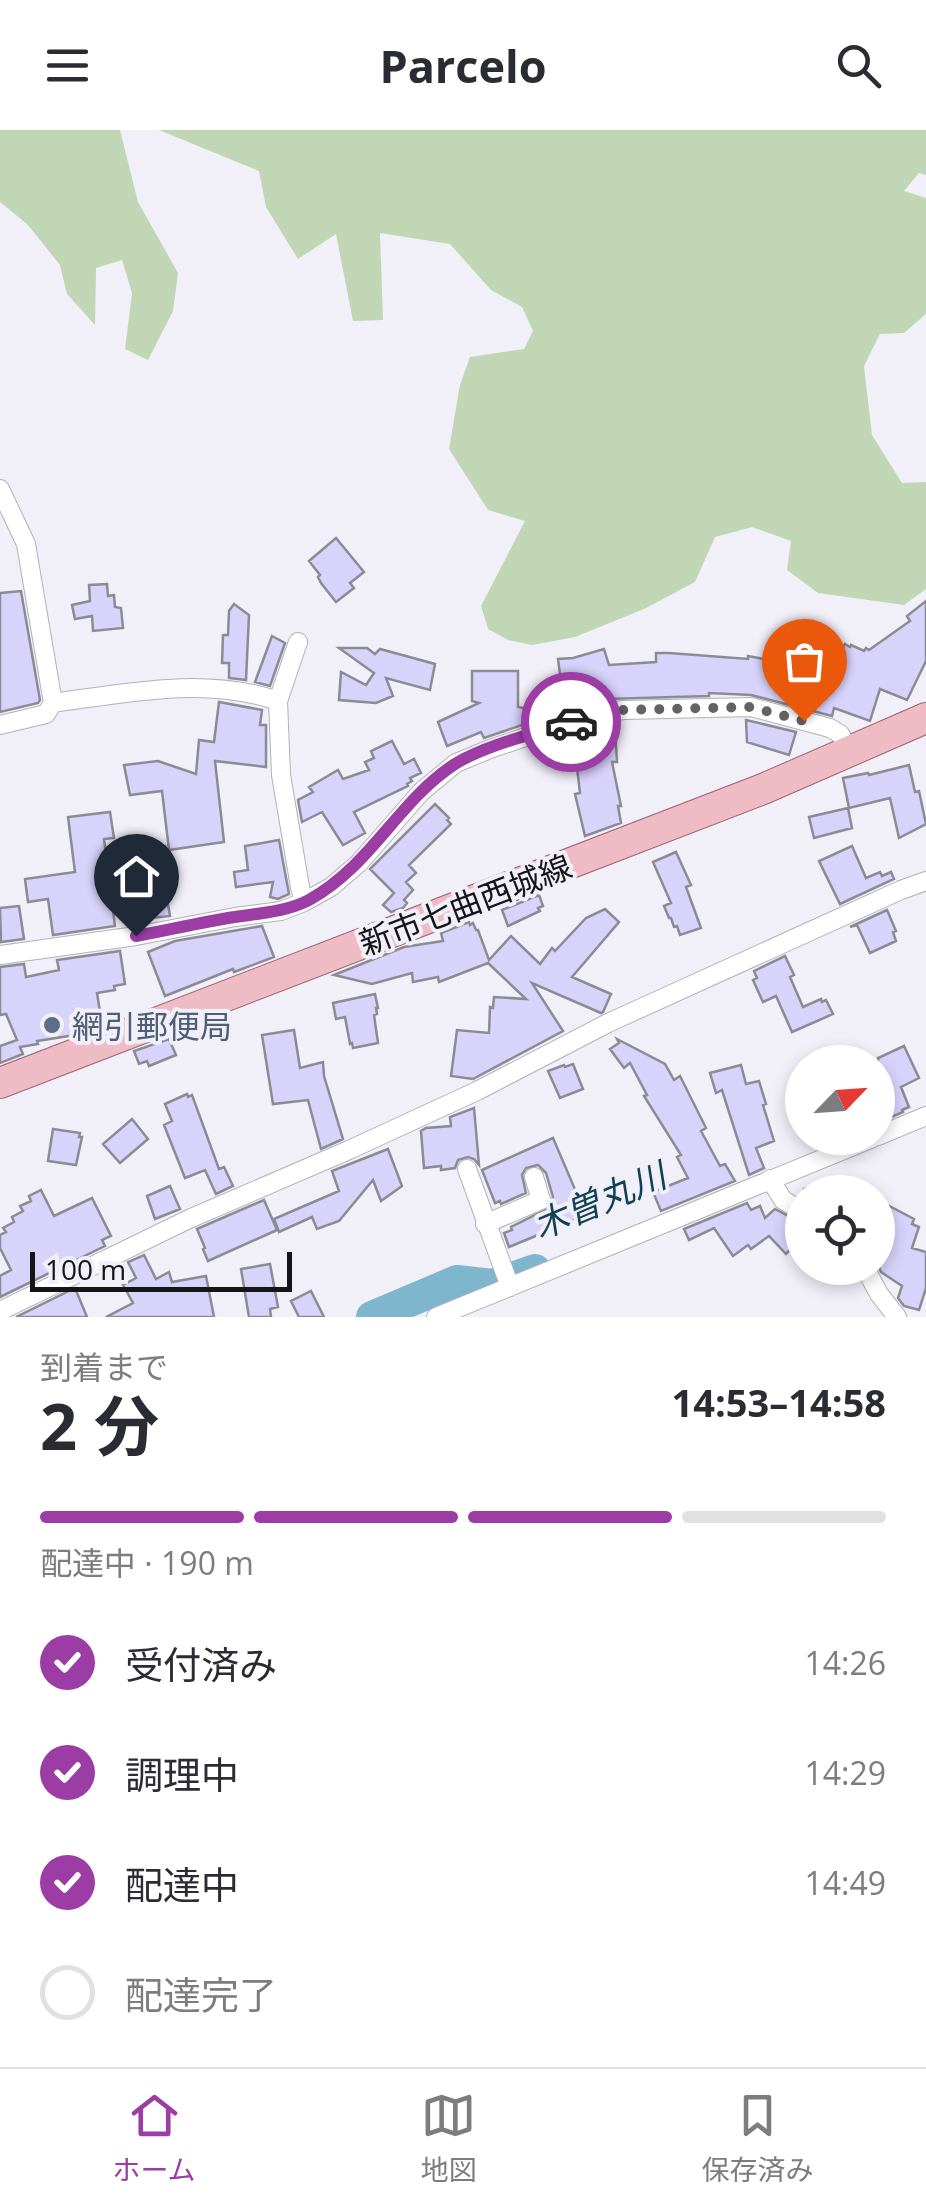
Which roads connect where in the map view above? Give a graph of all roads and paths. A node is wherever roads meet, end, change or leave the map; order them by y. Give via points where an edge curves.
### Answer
1 (0, 489) edge
2 (298, 642) dead end
3 (278, 701) junction
4 (53, 703) junction
5 (926, 718) edge
6 (0, 725) edge
7 (850, 753) junction
8 (926, 882) edge
9 (304, 902) junction
10 (0, 955) edge
11 (0, 1082) edge
12 (926, 1116) edge
13 (895, 1128) edge
14 (829, 1155) edge
15 (467, 1169) dead end
16 (534, 1177) dead end
17 (770, 1179) junction
18 (785, 1201) edge
19 (485, 1224) junction
20 (874, 1285) edge
21 (510, 1287) junction
22 (0, 1311) edge
23 (436, 1317) edge
24 (897, 1317) edge

1 - 4 street via 26,544
2 - 3 street
3 - 4 street via 194,687
3 - 9 street via 281,776
4 - 6 street via 46,714
5 - 7 main road, 新市七曲西城線
7 - 9 street via 830,728 750,707 596,713 456,763 359,863
7 - 11 main road, 新市七曲西城線
8 - 22 street via 712,974
9 - 10 street
12 - 13 street
14 - 17 street
15 - 19 street
16 - 19 street via 541,1200
17 - 18 street
17 - 21 street
19 - 21 street
20 - 24 street
21 - 23 street

